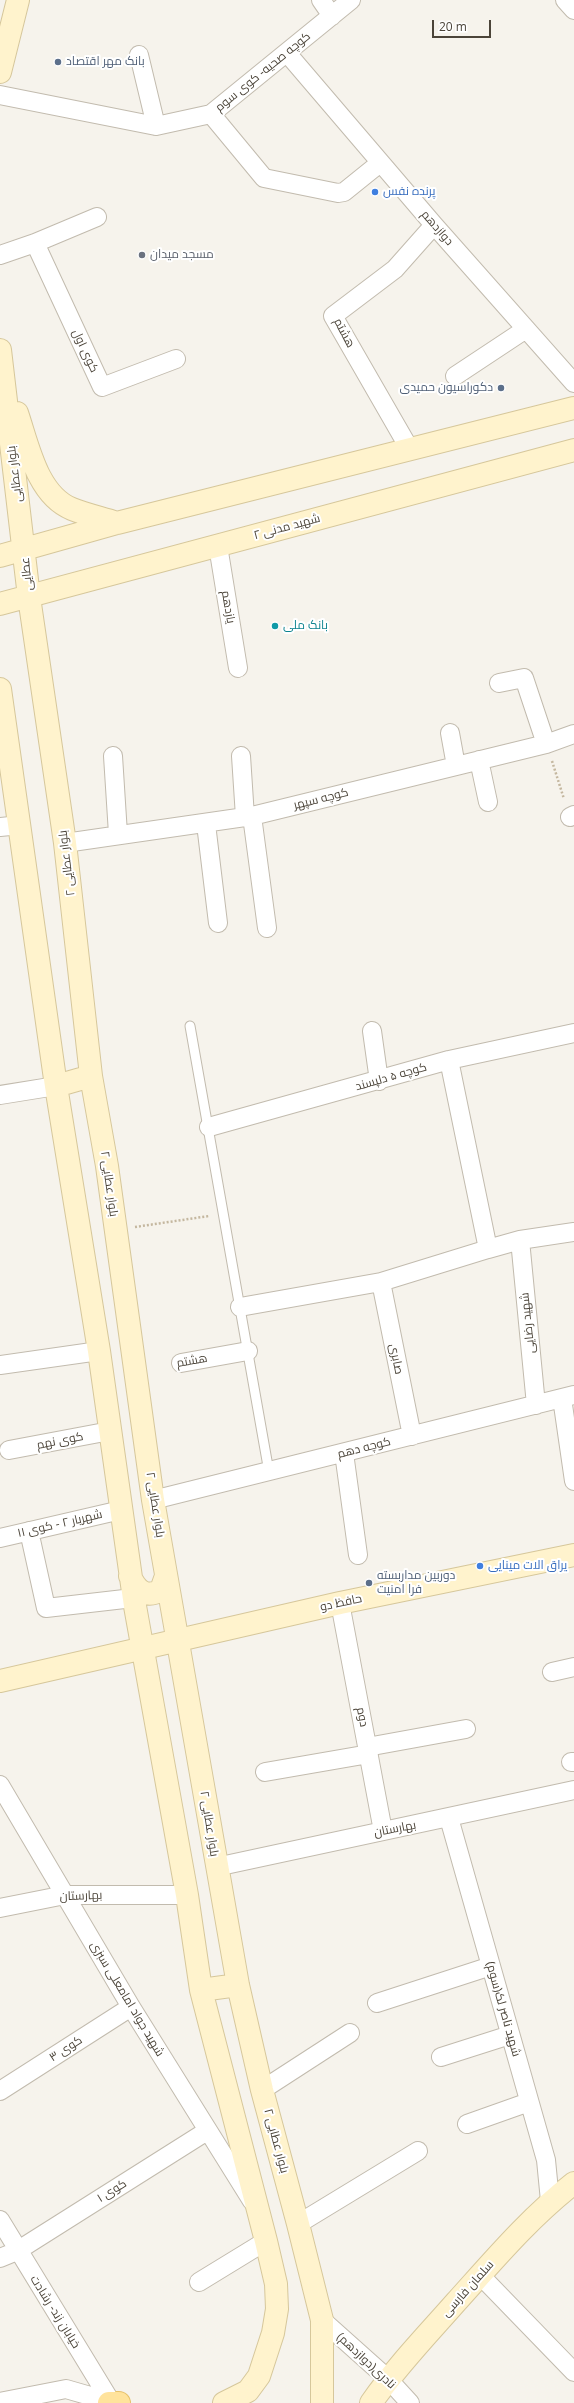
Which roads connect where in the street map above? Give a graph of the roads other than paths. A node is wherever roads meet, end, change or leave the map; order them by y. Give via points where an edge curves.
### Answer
1 (18, 0) edge
2 (321, 0) edge
3 (351, 0) edge
4 (565, 0) edge
5 (574, 10) edge
6 (332, 16) junction
7 (287, 53) junction
8 (139, 55) dead end
9 (0, 72) edge
10 (0, 95) edge
11 (211, 114) junction
12 (156, 126) junction
13 (380, 163) junction
14 (98, 217) dead end
15 (434, 225) junction
16 (35, 243) junction
17 (0, 255) edge
18 (526, 329) junction
19 (0, 350) edge
20 (176, 359) dead end
21 (4, 376) junction
22 (454, 376) dead end
23 (574, 383) edge
24 (574, 408) edge
25 (409, 448) junction
26 (574, 450) edge
27 (117, 523) junction
28 (218, 546) junction
29 (24, 550) junction
30 (0, 556) edge
31 (29, 597) junction
32 (0, 604) edge
33 (238, 668) dead end
34 (499, 683) dead end
35 (0, 688) edge
36 (450, 733) dead end
37 (574, 734) edge
38 (546, 744) junction
39 (113, 756) dead end
40 (241, 756) dead end
41 (479, 760) junction
42 (456, 766) junction
43 (488, 802) dead end
44 (248, 816) junction
45 (206, 824) junction
46 (10, 826) edge
47 (118, 834) junction
48 (65, 843) junction
49 (218, 923) dead end
50 (267, 928) dead end
51 (190, 1026) dead end
52 (372, 1031) dead end
53 (574, 1033) edge
54 (449, 1060) junction
55 (92, 1076) junction
56 (379, 1081) junction
57 (56, 1086) junction
58 (0, 1095) edge
59 (209, 1128) junction
60 (574, 1232) edge
61 (520, 1240) junction
62 (488, 1249) junction
63 (381, 1282) junction
64 (240, 1307) junction
65 (100, 1351) junction
66 (248, 1351) junction
67 (181, 1363) dead end
68 (0, 1366) edge
69 (568, 1397) edge
70 (536, 1405) junction
71 (110, 1431) junction
72 (412, 1436) junction
73 (9, 1450) dead end
74 (344, 1453) junction
75 (270, 1472) junction
76 (574, 1481) edge
77 (153, 1500) junction
78 (121, 1510) junction
79 (29, 1531) junction
80 (0, 1538) edge
81 (574, 1555) edge
82 (358, 1556) dead end
83 (130, 1576) junction
84 (168, 1583) junction
85 (133, 1598) junction
86 (340, 1603) junction
87 (223, 1631) junction
88 (179, 1640) junction
89 (143, 1647) junction
90 (574, 1667) edge
91 (552, 1672) dead end
92 (0, 1681) edge
93 (466, 1729) dead end
94 (368, 1751) junction
95 (265, 1772) dead end
96 (0, 1785) edge
97 (574, 1790) edge
98 (449, 1818) junction
99 (383, 1831) junction
100 (216, 1867) junction
101 (65, 1895) junction
102 (187, 1895) junction
103 (0, 1908) edge
104 (491, 1966) junction
105 (238, 1985) junction
106 (201, 1990) junction
107 (376, 2003) dead end
108 (131, 2007) junction
109 (350, 2034) dead end
110 (510, 2035) junction
111 (441, 2057) dead end
112 (0, 2090) edge
113 (262, 2090) junction
114 (529, 2102) junction
115 (467, 2124) dead end
116 (207, 2131) junction
117 (418, 2151) dead end
118 (574, 2183) edge
119 (550, 2201) junction
120 (258, 2210) junction
121 (0, 2220) edge
122 (298, 2224) junction
123 (266, 2241) junction
124 (17, 2251) junction
125 (0, 2258) edge
126 (480, 2275) junction
127 (199, 2282) dead end
128 (322, 2320) junction
129 (574, 2372) edge
130 (388, 2379) junction
131 (0, 2402) edge
132 (113, 2403) edge
133 (224, 2403) edge
134 (322, 2403) edge
135 (371, 2403) edge
136 (410, 2403) edge

1 - 9 street
2 - 6 street
3 - 6 street, کوچه صحیه- کوی سوم
4 - 5 street
6 - 7 street, کوچه صحیه- کوی سوم
7 - 11 street, کوچه صحیه- کوی سوم
7 - 13 street, دوازدهم
8 - 12 street
10 - 12 street, کوچه صحیه- کوی سوم
11 - 12 street, کوچه صحیه- کوی سوم
11 - 13 street via 258,173 269,180 338,193 344,192
13 - 15 street, دوازدهم
14 - 16 street
15 - 18 street, دوازدهم
15 - 25 street, هشتم via 395,269 333,316
16 - 17 street
16 - 20 street, کوی اول via 102,387
18 - 22 street
18 - 23 street, دوازدهم
19 - 21 street, بلوار عطایی
21 - 27 street via 44,485 61,503 72,509
21 - 29 street, بلوار عطایی
24 - 25 street
25 - 27 street
26 - 28 street, شهید مدنی ۲
27 - 29 street
28 - 31 street, شهید مدنی ۲
28 - 33 street, یازدهم
29 - 30 street
29 - 31 street, عطایی
31 - 32 street, شهید مدنی ۲
31 - 48 street, بلوار عطایی ۲
34 - 38 street via 524,678
35 - 46 street
36 - 42 street
37 - 38 street, کوچه سپهر
38 - 41 street, کوچه سپهر
39 - 47 street
40 - 44 street
41 - 42 street, کوچه سپهر
41 - 43 street
42 - 44 street, کوچه سپهر
44 - 45 street, کوچه سپهر
44 - 50 street
45 - 47 street, کوچه سپهر
45 - 49 street
46 - 57 street
47 - 48 street, کوچه سپهر
48 - 55 street, بلوار عطایی ۲
51 - 59 lane
52 - 56 street
53 - 54 street, کوچه ۵ دلپسند
54 - 56 street, کوچه ۵ دلپسند
54 - 62 street
55 - 57 street
55 - 77 street, بلوار عطایی ۲ via 107,1166
56 - 59 street, کوچه ۵ دلپسند
57 - 58 street
57 - 65 street
59 - 64 lane
60 - 61 street
61 - 62 street
61 - 70 street, شهید رضایی
62 - 63 street
63 - 64 street
63 - 72 street, صابری
64 - 66 lane
65 - 68 street
65 - 71 street
66 - 67 street, هشتم
66 - 75 lane
69 - 70 street, کوچه دهم
69 - 76 street
70 - 72 street, کوچه دهم
71 - 73 street, کوی نهم
71 - 78 street
72 - 74 street, کوچه دهم
74 - 75 street, کوچه دهم
74 - 82 street
75 - 77 street, کوچه دهم
77 - 84 street, بلوار عطایی ۲
78 - 79 street, شهریار ۲ - کوی ۱۱
78 - 83 street
79 - 80 street, شهریار ۲ - کوی ۱۱
79 - 85 street via 46,1608
81 - 86 street, حافظ دو
83 - 84 street via 137,1589 146,1593 161,1590
83 - 85 street
84 - 87 street via 192,1623
84 - 88 street, بلوار عطایی ۲
85 - 89 street
86 - 87 street, حافظ دو
86 - 94 street, دوم
87 - 88 street, حافظ دو
88 - 89 street, حافظ دو
88 - 100 street, بلوار عطایی ۲
89 - 92 street
89 - 102 street
90 - 91 street
93 - 94 street
94 - 95 street
94 - 99 street, دوم
96 - 101 street, شهید جواد امامعلی سبزی
97 - 98 street, بهارستان
98 - 99 street, بهارستان
98 - 104 street, شهید ناصر لک(سوم)
99 - 100 street, بهارستان
100 - 105 street, بلوار عطایی ۲
101 - 102 street, بهارستان
101 - 103 street, بهارستان
101 - 108 street, شهید جواد امامعلی سبزی
102 - 106 street
104 - 107 street
104 - 110 street, شهید ناصر لک(سوم)
105 - 106 street
105 - 113 street, بلوار عطایی ۲
106 - 120 street
108 - 112 street, کوی ۳
108 - 116 street, شهید جواد امامعلی سبزی
109 - 113 street
110 - 111 street
110 - 114 street, شهید ناصر لک(سوم)
113 - 122 street, بلوار عطایی ۲
114 - 115 street
114 - 119 street, شهید ناصر لک(سوم) via 546,2160
116 - 120 street, شهید جواد امامعلی سبزی
116 - 124 street, کوی ۱
117 - 122 street
118 - 119 street, سلمان فارسی
119 - 126 street, سلمان فارسی
120 - 123 street
121 - 124 street, خیابان زند- رشادت
122 - 128 street, بلوار عطایی ۲
123 - 127 street
123 - 133 street via 276,2284 273,2333 259,2376 248,2391
124 - 125 street
124 - 132 street, خیابان زند- رشادت
126 - 129 street
126 - 130 street, سلمان فارسی
128 - 130 street, نادری(دوازدهم)
128 - 134 street, بلوار عطایی ۲
130 - 135 street, سلمان فارسی
130 - 136 street, نادری(دوازدهم)
131 - 132 street via 66,2389

